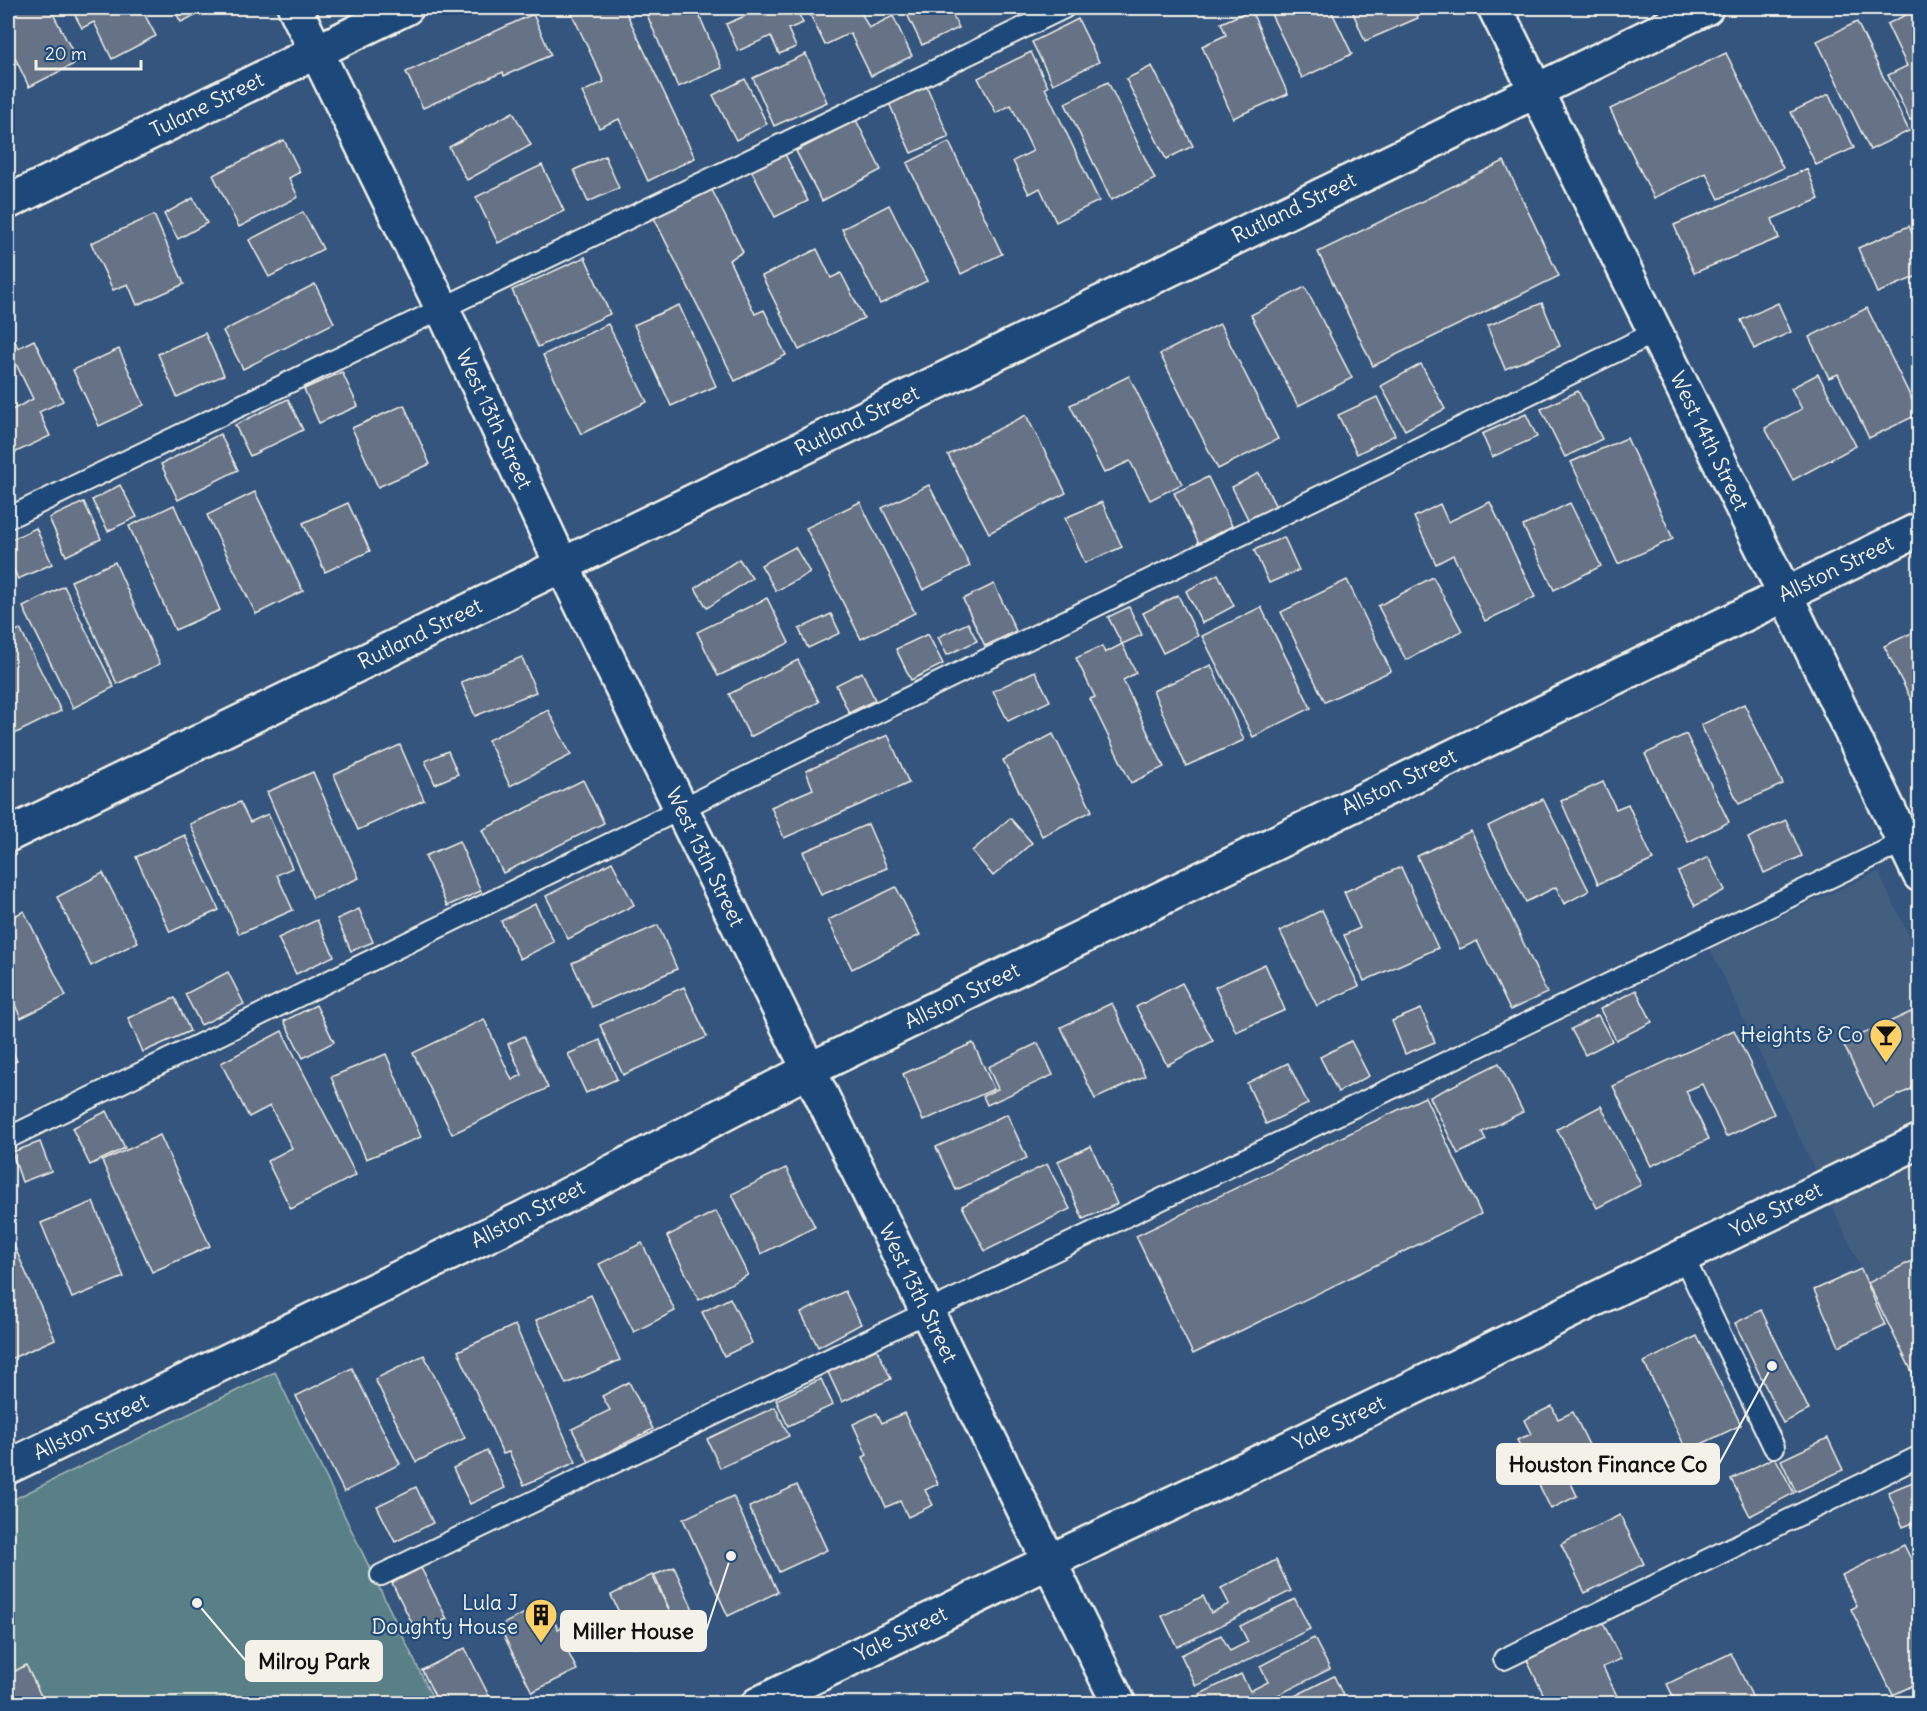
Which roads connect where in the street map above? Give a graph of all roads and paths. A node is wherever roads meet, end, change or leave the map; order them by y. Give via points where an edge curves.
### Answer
1 (295, 8) edge
2 (406, 8) edge
3 (1064, 8) edge
4 (1495, 8) edge
5 (1706, 8) edge
6 (316, 52) junction
7 (1536, 90) junction
8 (8, 202) edge
9 (442, 308) junction
10 (1656, 332) junction
11 (8, 518) edge
12 (1920, 529) edge
13 (562, 564) junction
14 (1785, 594) junction
15 (681, 808) junction
16 (8, 835) edge
17 (1911, 838) edge
18 (1920, 875) edge
19 (809, 1070) junction
20 (8, 1138) edge
21 (1920, 1141) edge
22 (1683, 1256) junction
23 (927, 1312) junction
24 (1774, 1446) dead end
25 (1920, 1456) edge
26 (8, 1467) edge
27 (1050, 1561) junction
28 (381, 1575) dead end
29 (1504, 1659) dead end
30 (758, 1704) edge
31 (1119, 1704) edge

1 - 6 street, West 13th Street
2 - 6 street, Tulane Street
3 - 9 lane
4 - 7 street, West 14th Street
5 - 7 street, Rutland Street
6 - 8 street, Tulane Street
6 - 9 street, West 13th Street
7 - 10 street, West 14th Street
7 - 13 street, Rutland Street
9 - 11 lane
9 - 13 street, West 13th Street
10 - 14 street, West 14th Street
10 - 15 lane
12 - 14 street, Allston Street
13 - 15 street, West 13th Street
13 - 16 street, Rutland Street
14 - 17 street, West 14th Street
14 - 19 street, Allston Street
15 - 19 street, West 13th Street
15 - 20 lane
17 - 18 street, West 14th Street
17 - 23 lane
19 - 23 street, West 13th Street
19 - 26 street, Allston Street via 525,1217
21 - 22 street, Yale Street
22 - 24 lane
22 - 27 street, Yale Street
23 - 27 street, West 13th Street
23 - 28 lane
25 - 29 lane
27 - 30 street, Yale Street
27 - 31 street, West 13th Street

